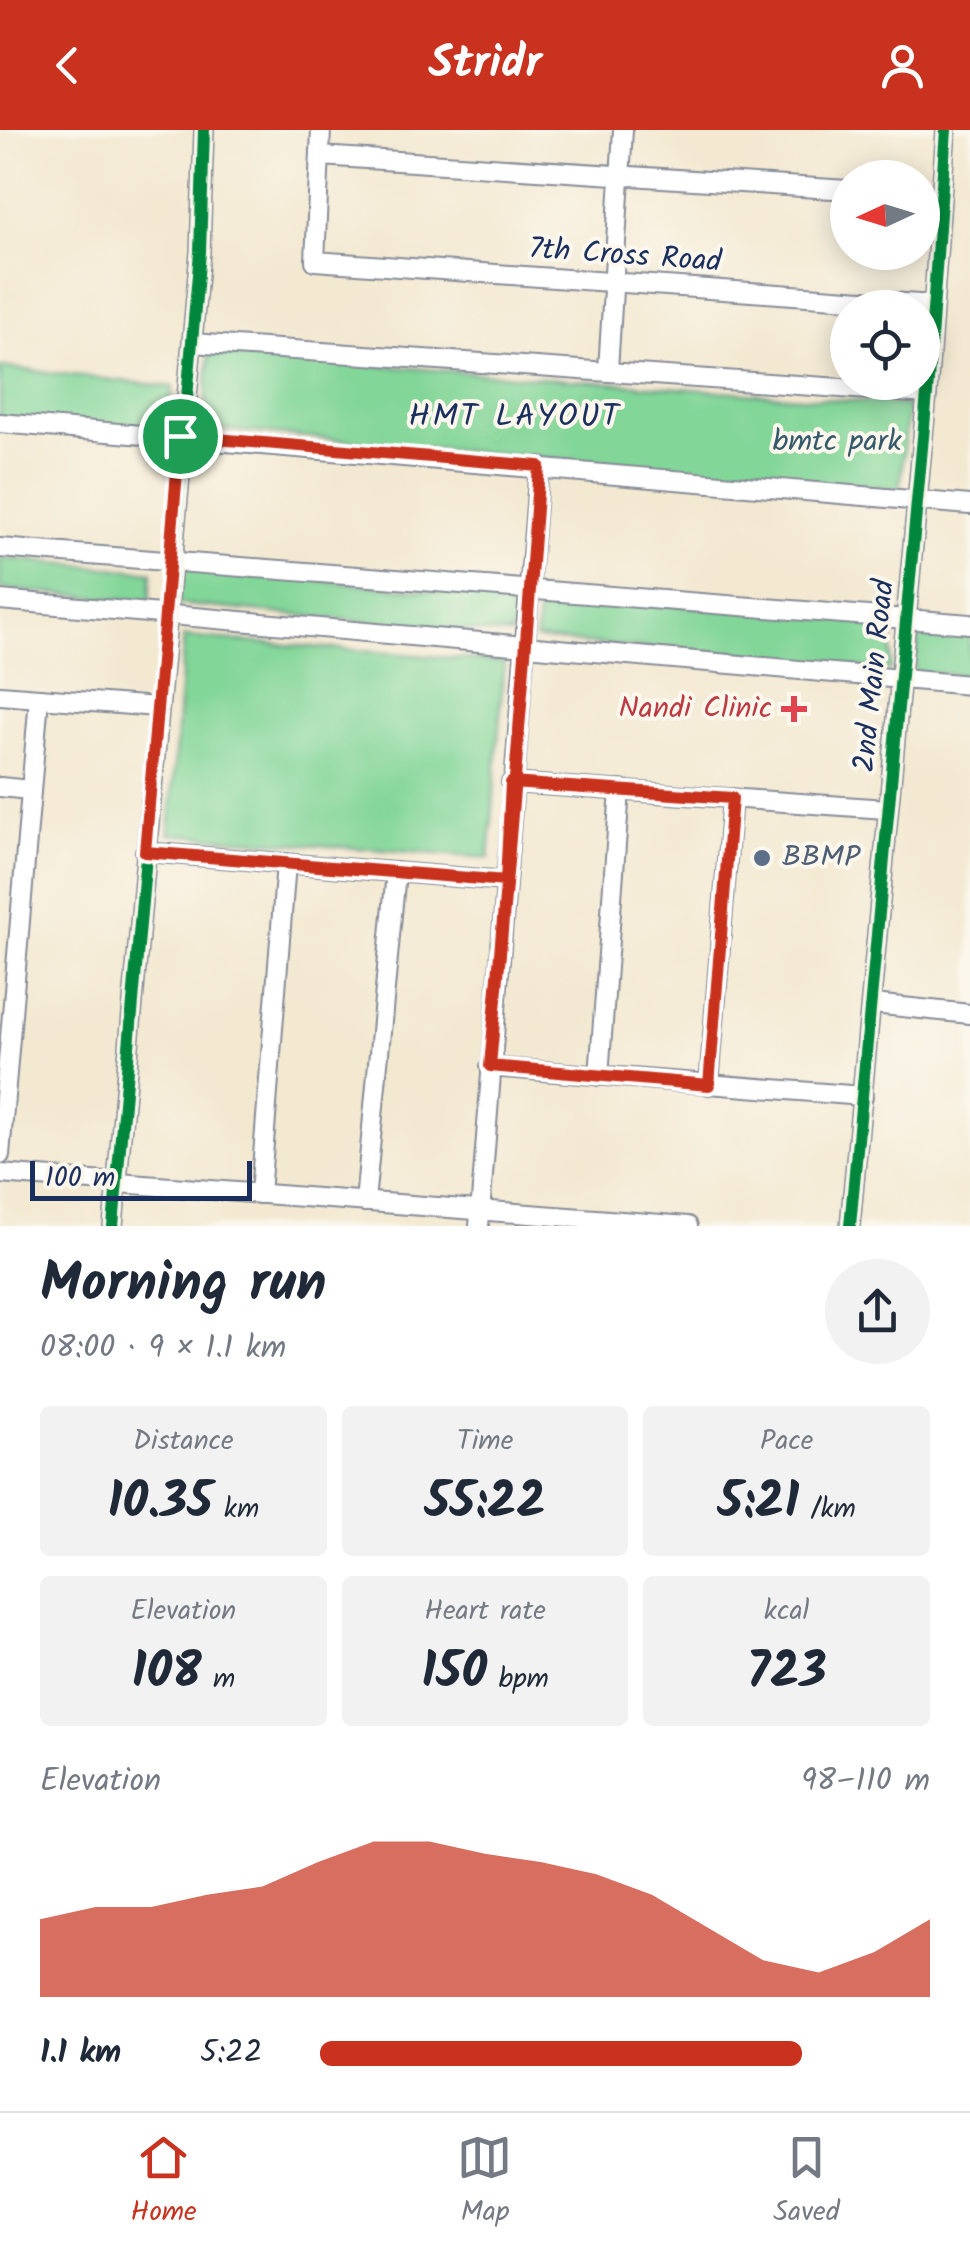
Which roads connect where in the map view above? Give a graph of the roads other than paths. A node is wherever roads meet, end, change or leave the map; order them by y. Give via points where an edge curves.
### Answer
1 (204, 130) edge
2 (321, 130) edge
3 (622, 130) edge
4 (946, 130) edge
5 (320, 156) junction
6 (622, 173) junction
7 (830, 189) edge
8 (940, 198) edge
9 (943, 198) junction
10 (616, 284) junction
11 (934, 290) edge
12 (830, 298) edge
13 (192, 343) junction
14 (608, 370) junction
15 (830, 387) edge
16 (926, 400) edge
17 (0, 423) edge
18 (180, 436) junction
19 (539, 466) junction
20 (916, 500) junction
21 (970, 506) edge
22 (0, 548) edge
23 (171, 560) junction
24 (530, 589) junction
25 (0, 600) edge
26 (165, 615) junction
27 (907, 617) junction
28 (970, 624) edge
29 (525, 646) junction
30 (901, 678) junction
31 (970, 685) edge
32 (0, 695) edge
33 (39, 698) junction
34 (157, 707) junction
35 (511, 783) junction
36 (0, 787) edge
37 (30, 790) junction
38 (620, 790) junction
39 (732, 798) junction
40 (886, 809) junction
41 (145, 852) junction
42 (286, 863) junction
43 (396, 872) junction
44 (506, 881) junction
45 (872, 1004) junction
46 (970, 1014) edge
47 (4, 1065) edge
48 (490, 1066) junction
49 (599, 1076) junction
50 (709, 1085) junction
51 (863, 1096) junction
52 (0, 1154) edge
53 (0, 1174) edge
54 (117, 1183) junction
55 (260, 1194) junction
56 (366, 1202) junction
57 (480, 1218) edge
58 (113, 1226) edge
59 (688, 1226) edge
60 (850, 1226) edge

1 - 13 street
2 - 5 street
3 - 6 street
4 - 9 street, 2nd Main Road
5 - 6 street
5 - 10 street, 7th Cross Road via 314,261
6 - 7 street
6 - 10 street
8 - 9 street
9 - 11 street, 2nd Main Road
10 - 12 street, 7th Cross Road
10 - 14 street
13 - 14 street
13 - 18 street
14 - 15 street
16 - 20 street, 2nd Main Road
17 - 18 street
18 - 19 street
18 - 23 street
19 - 20 street
19 - 24 street
20 - 21 street
20 - 27 street, 2nd Main Road
22 - 23 street
23 - 24 street
23 - 26 street
24 - 27 street
24 - 29 street
25 - 26 street
26 - 29 street
26 - 34 street
27 - 28 street
27 - 30 street, 2nd Main Road
29 - 30 street
29 - 35 street
30 - 31 street
30 - 40 street, 2nd Main Road
32 - 33 street
33 - 34 street
33 - 37 street
34 - 41 street
35 - 38 street
35 - 44 street
36 - 37 street
37 - 47 street
38 - 39 street
38 - 49 street
39 - 40 street
39 - 50 street
40 - 45 street, 2nd Main Road
41 - 42 street
41 - 54 street
42 - 43 street
42 - 55 street
43 - 44 street
43 - 56 street
44 - 48 street
45 - 46 street
45 - 51 street, 2nd Main Road
47 - 52 street
48 - 49 street
48 - 57 street
49 - 50 street
50 - 51 street
51 - 60 street, 2nd Main Road
53 - 54 street
54 - 55 street
54 - 58 street
55 - 56 street
56 - 57 street
57 - 59 street

